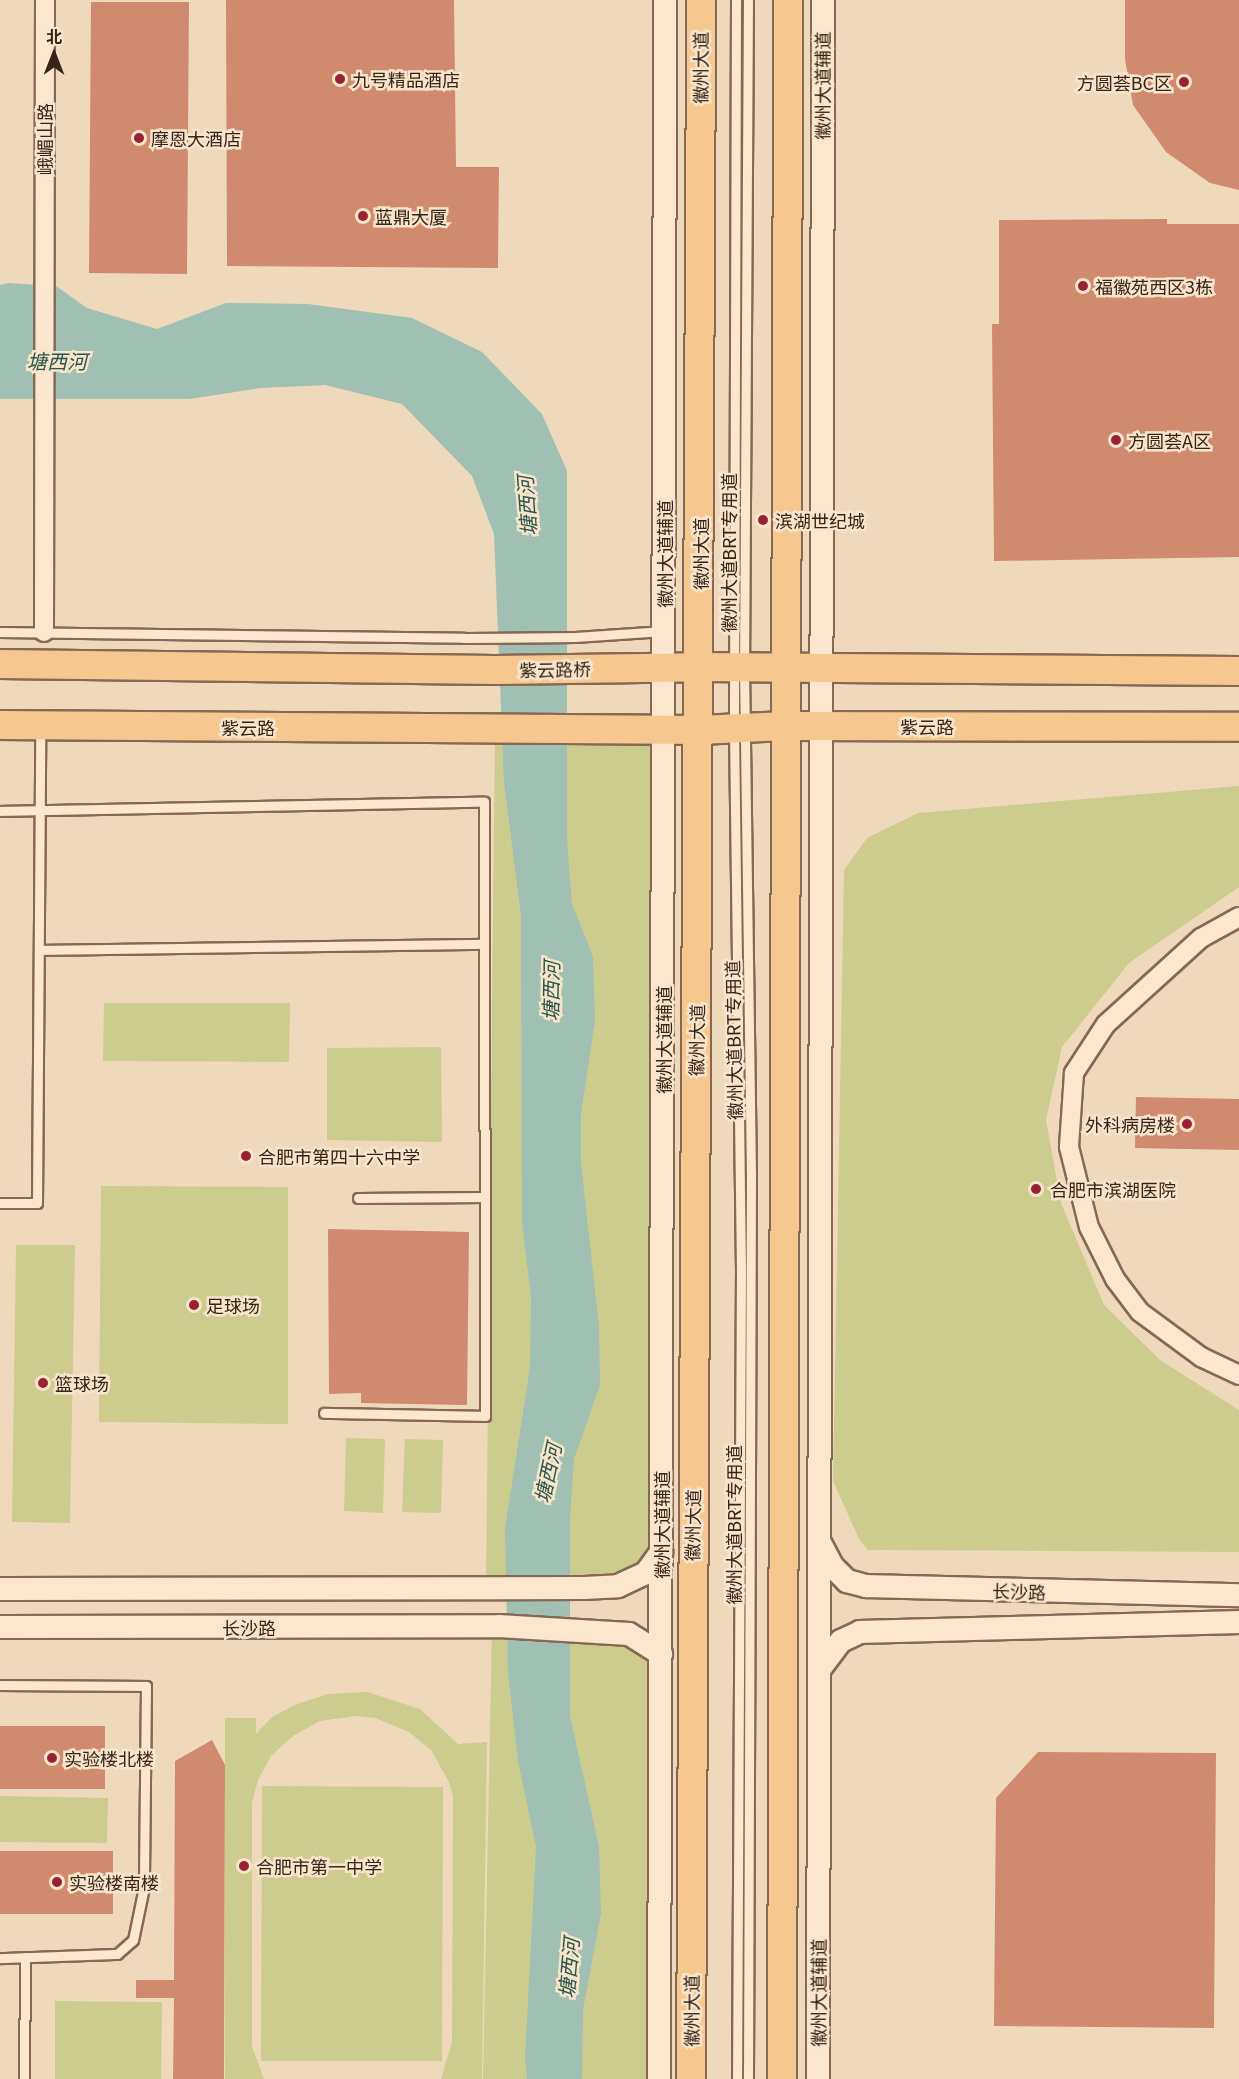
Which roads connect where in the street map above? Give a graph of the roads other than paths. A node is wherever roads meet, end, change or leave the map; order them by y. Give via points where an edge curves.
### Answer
1 (45, 0) edge
2 (665, 0) edge
3 (701, 0) edge
4 (736, 0) edge
5 (748, 0) edge
6 (788, 0) edge
7 (823, 0) edge
8 (664, 631) junction
9 (0, 632) edge
10 (44, 632) junction
11 (0, 663) edge
12 (699, 667) junction
13 (663, 668) junction
14 (740, 668) junction
15 (787, 668) junction
16 (821, 669) junction
17 (1239, 671) edge
18 (0, 726) edge
19 (40, 726) junction
20 (786, 726) junction
21 (821, 726) junction
22 (1239, 727) edge
23 (740, 728) junction
24 (664, 729) junction
25 (699, 730) junction
26 (0, 810) edge
27 (40, 810) junction
28 (1239, 917) edge
29 (484, 944) junction
30 (40, 950) junction
31 (484, 1197) junction
32 (358, 1198) dead end
33 (0, 1203) edge
34 (1239, 1375) edge
35 (324, 1413) dead end
36 (819, 1542) junction
37 (661, 1552) junction
38 (0, 1589) edge
39 (1239, 1595) edge
40 (1239, 1622) edge
41 (0, 1627) edge
42 (661, 1654) junction
43 (819, 1670) junction
44 (0, 1685) edge
45 (26, 1957) junction
46 (0, 1958) edge
47 (24, 2079) edge
48 (659, 2079) edge
49 (690, 2079) edge
50 (737, 2079) edge
51 (748, 2079) edge
52 (782, 2079) edge
53 (818, 2079) edge

1 - 10 street, 峨嵋山路
2 - 8 street, 徽州大道辅道
3 - 12 main road, 徽州大道
4 - 14 lane, 徽州大道BRT专用道
5 - 14 lane, 徽州大道BRT专用道
6 - 15 main road
7 - 16 street, 徽州大道辅道
8 - 10 lane via 464,638
8 - 13 street, 徽州大道辅道
9 - 10 lane
11 - 13 main road, 紫云路桥 via 495,670
12 - 13 main road
12 - 14 main road
12 - 25 main road, 徽州大道
13 - 24 street, 徽州大道辅道
14 - 15 main road
14 - 23 lane, 徽州大道BRT专用道
15 - 16 main road
15 - 20 main road
16 - 17 main road
16 - 21 street, 徽州大道辅道
18 - 19 main road, 紫云路
19 - 24 main road, 紫云路
19 - 27 lane
20 - 21 main road, 紫云路
20 - 23 main road, 紫云路
20 - 52 main road
21 - 22 main road, 紫云路
21 - 36 street, 徽州大道辅道
23 - 25 main road, 紫云路
23 - 50 lane, 徽州大道BRT专用道
23 - 51 lane, 徽州大道BRT专用道 via 751,1173
24 - 25 main road, 紫云路
24 - 37 street, 徽州大道辅道
25 - 49 main road, 徽州大道
26 - 27 lane
27 - 29 lane via 484,802
27 - 30 lane
28 - 34 street via 1201,938 1106,1024 1074,1073 1069,1147 1089,1227 1115,1279 1140,1312 1201,1357
29 - 30 lane
29 - 31 lane
30 - 33 lane via 37,1203
31 - 32 lane
31 - 35 lane via 485,1416
36 - 39 street, 长沙路 via 833,1567 848,1581 866,1586
36 - 43 street, 徽州大道辅道
37 - 38 street via 646,1574 618,1586 584,1588
37 - 42 street, 徽州大道辅道
40 - 43 street, 长沙路 via 860,1632 841,1641
41 - 42 street, 长沙路 via 499,1626 629,1634
42 - 48 street, 徽州大道辅道
43 - 53 street, 徽州大道辅道
44 - 45 lane via 146,1686 144,1887 134,1940 117,1954
45 - 46 lane
45 - 47 lane

